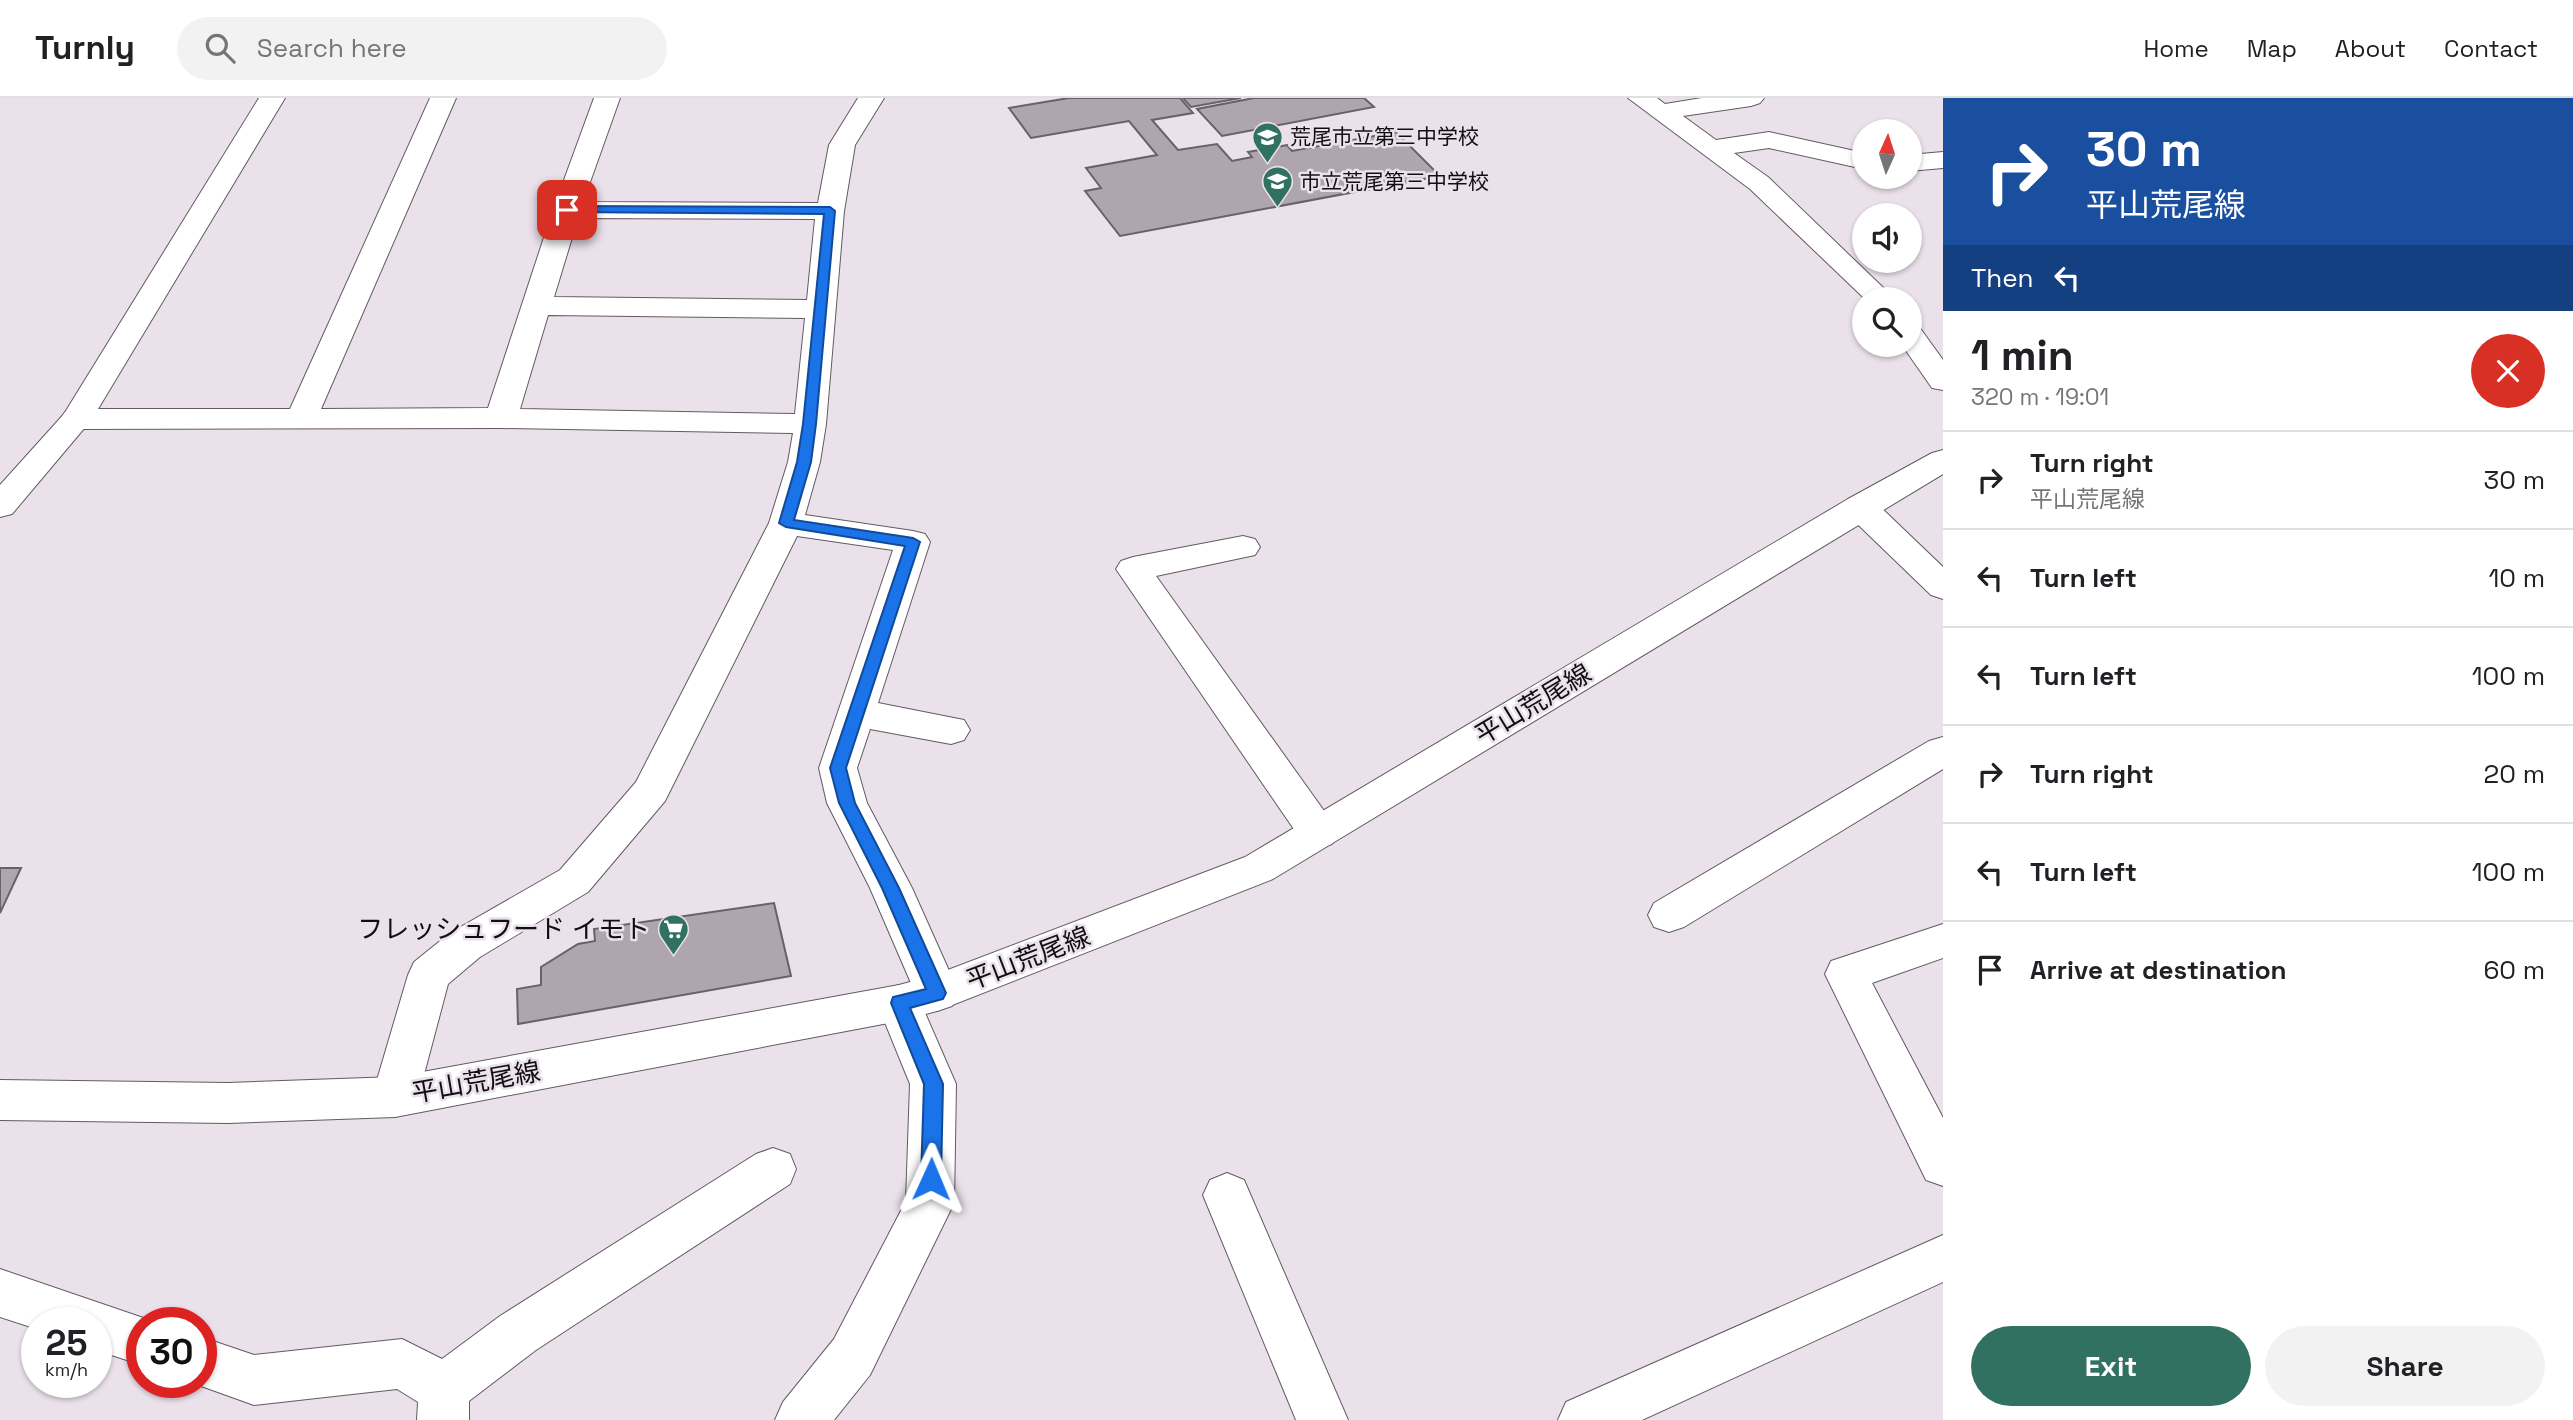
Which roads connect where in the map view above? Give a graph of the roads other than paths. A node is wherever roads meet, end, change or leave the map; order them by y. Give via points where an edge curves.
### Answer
1 (272, 98) edge
2 (443, 98) edge
3 (607, 98) edge
4 (871, 98) edge
5 (1751, 98) edge
6 (1651, 105) edge
7 (1711, 148) junction
8 (1852, 158) edge
9 (1943, 160) edge
10 (1922, 162) edge
11 (567, 210) junction
12 (830, 211) junction
13 (1868, 287) edge
14 (537, 306) junction
15 (821, 309) junction
16 (1922, 352) edge
17 (1943, 381) edge
18 (501, 418) junction
19 (76, 419) junction
20 (301, 419) junction
21 (810, 424) junction
22 (1943, 460) edge
23 (0, 506) edge
24 (1860, 507) junction
25 (786, 523) junction
26 (1243, 547) dead end
27 (1943, 587) edge
28 (857, 713) junction
29 (951, 730) dead end
30 (1943, 751) edge
31 (1318, 833) junction
32 (1669, 915) dead end
33 (1943, 941) edge
34 (918, 998) junction
35 (395, 1097) junction
36 (0, 1101) edge
37 (1943, 1165) edge
38 (773, 1169) dead end
39 (1227, 1195) dead end
40 (1943, 1258) edge
41 (0, 1293) edge
42 (42, 1307) edge
43 (217, 1367) edge
44 (443, 1404) edge
45 (1590, 1419) edge
46 (801, 1420) edge
47 (1322, 1420) edge

1 - 19 street
2 - 20 street
3 - 11 street
4 - 12 street via 842,145
5 - 6 street
6 - 7 street
7 - 8 street via 1769,140
7 - 13 street via 1759,183
9 - 10 street
11 - 12 street
11 - 14 street
12 - 15 street
14 - 15 street
14 - 18 street
15 - 21 street
16 - 17 street
18 - 20 street
18 - 21 street
19 - 20 street
19 - 23 street
21 - 25 street
22 - 24 street, 平山荒尾線
24 - 27 street
24 - 31 street, 平山荒尾線
25 - 28 street via 913,542
25 - 35 street via 651,792 573,881 465,945 429,975
26 - 31 street via 1133,569
28 - 29 street
28 - 34 street via 838,768 847,803 891,888
30 - 32 street
31 - 34 street, 平山荒尾線 via 1259,868
33 - 37 street via 1846,974
34 - 35 street, 平山荒尾線
34 - 46 street via 933,1084 930,1203 852,1357
35 - 36 street, 平山荒尾線 via 228,1103
38 - 44 street via 517,1333
39 - 47 street
40 - 45 street
41 - 42 street
43 - 44 street via 254,1380 402,1364

